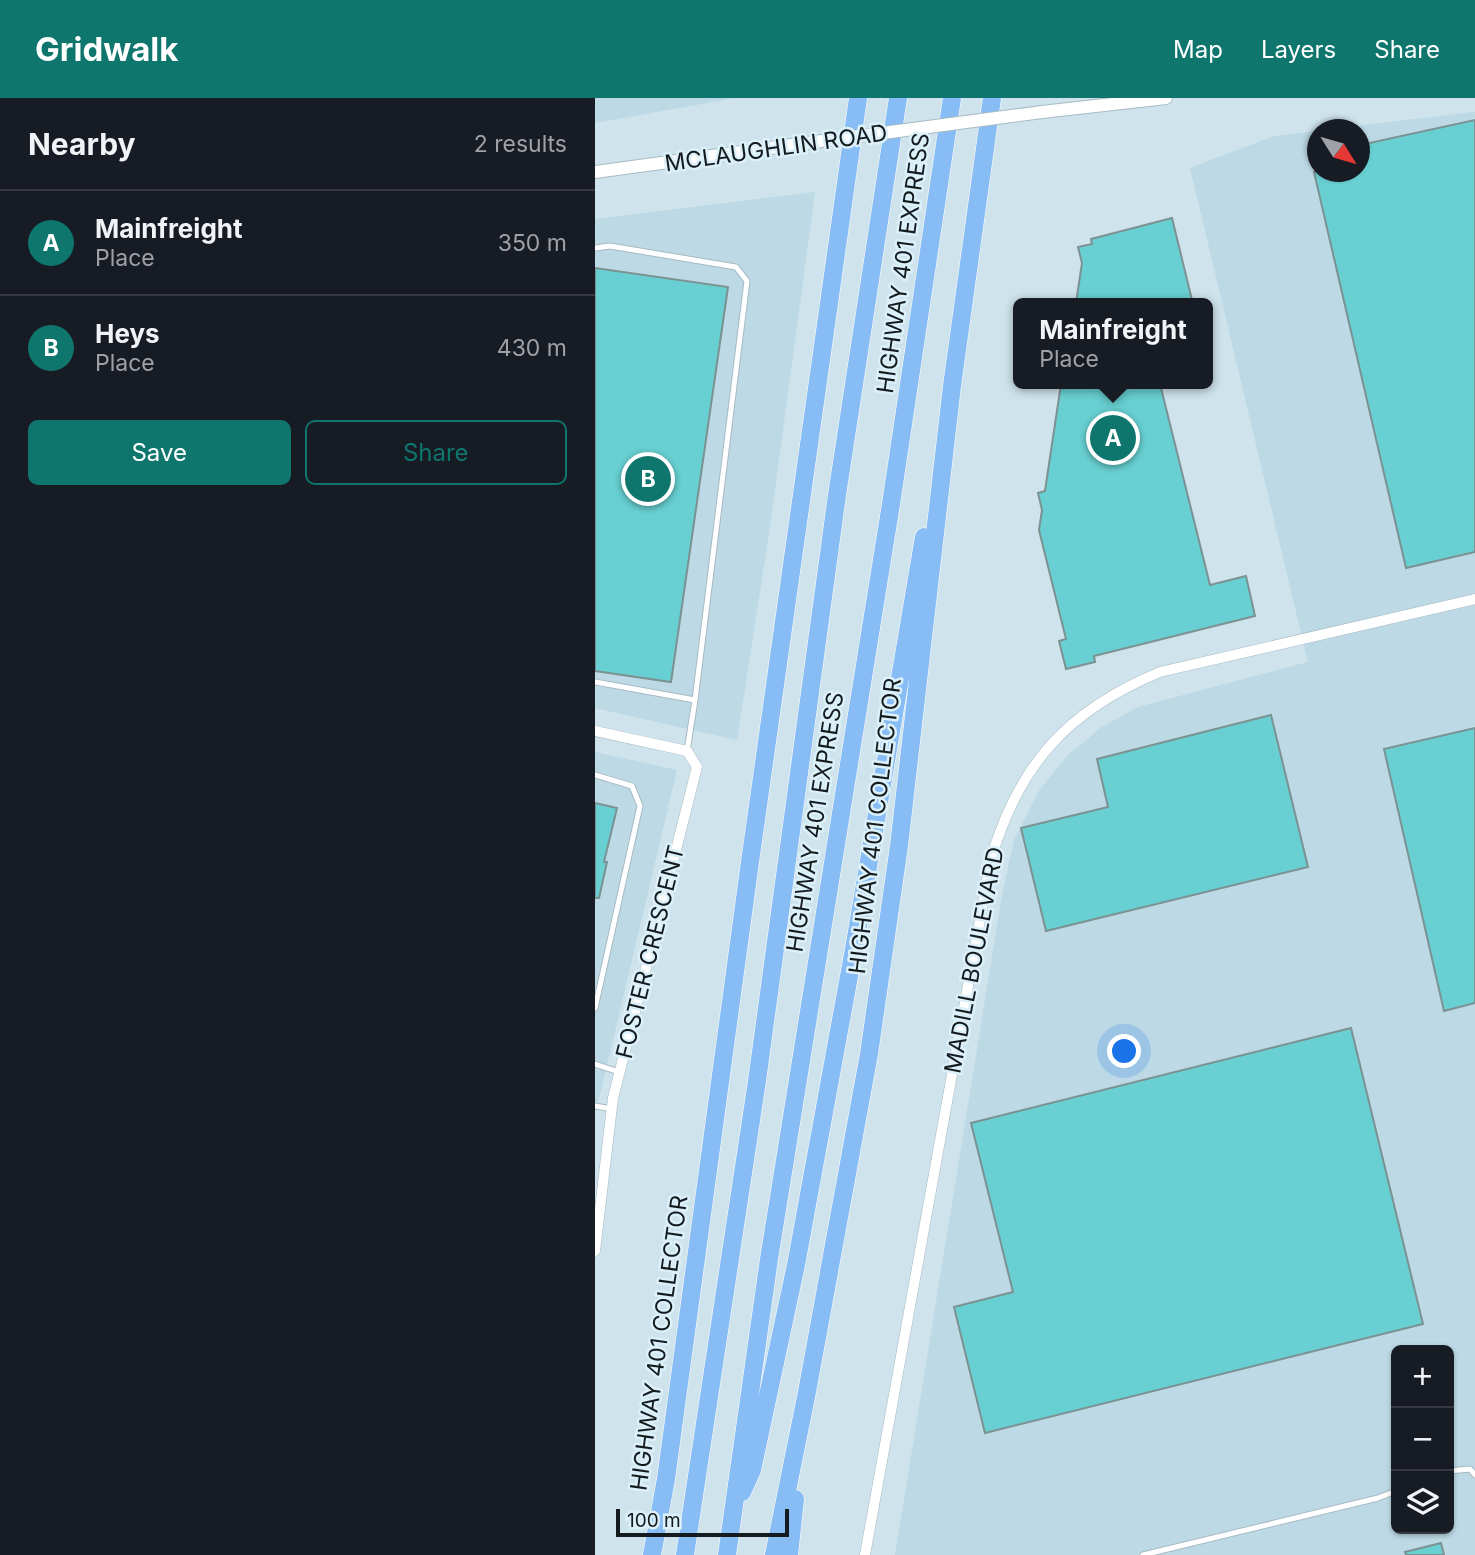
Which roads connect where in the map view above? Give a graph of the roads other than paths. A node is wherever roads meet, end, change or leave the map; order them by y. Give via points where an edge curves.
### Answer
1 (858, 98) edge
2 (898, 98) edge
3 (952, 98) edge
4 (992, 98) edge
5 (1166, 98) edge
6 (595, 172) edge
7 (595, 248) edge
8 (952, 386) junction
9 (1475, 599) edge
10 (595, 682) edge
11 (695, 700) junction
12 (595, 731) edge
13 (687, 751) junction
14 (595, 775) edge
15 (595, 971) edge
16 (603, 972) junction
17 (595, 1009) edge
18 (595, 1065) edge
19 (619, 1072) junction
20 (595, 1106) edge
21 (612, 1110) junction
22 (595, 1251) edge
23 (807, 1392) junction
24 (1454, 1471) edge
25 (1475, 1475) edge
26 (1391, 1493) edge
27 (734, 1510) junction
28 (652, 1555) edge
29 (685, 1555) edge
30 (727, 1555) edge
31 (774, 1555) edge
32 (789, 1555) edge
33 (865, 1555) edge
34 (1143, 1555) edge

1 - 28 highway, HIGHWAY 401 COLLECTOR
2 - 29 highway, HIGHWAY 401 EXPRESS
3 - 27 highway, HIGHWAY 401 EXPRESS via 769,1259
4 - 8 highway, HIGHWAY 401 COLLECTOR
5 - 6 street, MCLAUGHLIN ROAD, bridge
7 - 11 lane via 610,246 736,267 747,281
8 - 23 highway, HIGHWAY 401 COLLECTOR via 899,846 869,1054
8 - 27 highway via 796,1265 752,1470
9 - 33 street, MADILL BOULEVARD via 1160,672 1124,687 1077,718 1023,782 991,859
10 - 11 lane
11 - 13 lane
12 - 13 street
13 - 19 street, FOSTER CRESCENT via 697,767
14 - 16 lane via 632,786 640,806
15 - 16 lane
16 - 17 lane
18 - 19 lane
19 - 21 street, FOSTER CRESCENT
20 - 21 lane
21 - 22 street, FOSTER CRESCENT
23 - 31 highway, HIGHWAY 401 COLLECTOR
23 - 32 highway
24 - 25 lane via 1470,1469
26 - 34 lane
27 - 30 highway, HIGHWAY 401 EXPRESS

